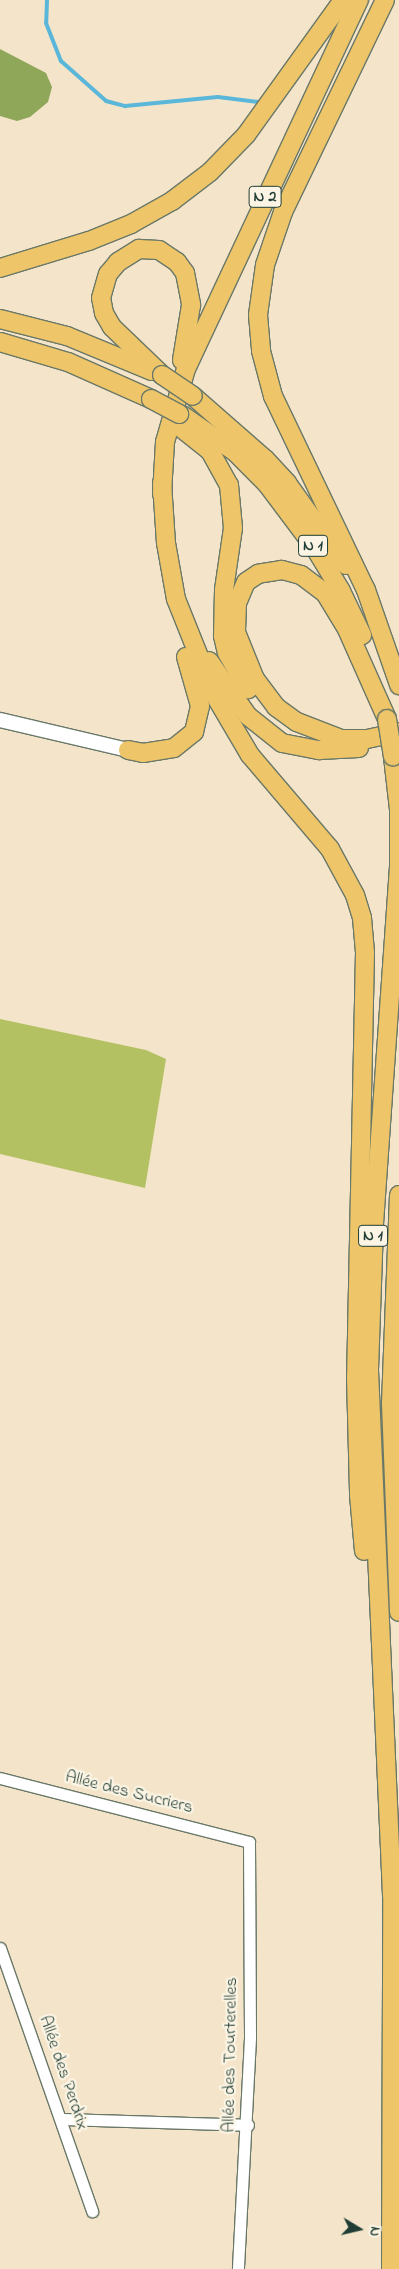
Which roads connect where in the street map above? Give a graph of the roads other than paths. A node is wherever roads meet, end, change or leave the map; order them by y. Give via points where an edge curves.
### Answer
1 (343, 0) edge
2 (359, 0) edge
3 (385, 0) edge
4 (0, 268) edge
5 (0, 319) edge
6 (0, 342) edge
7 (162, 375) junction
8 (185, 396) junction
9 (177, 419) junction
10 (162, 483) junction
11 (380, 629) junction
12 (399, 684) edge
13 (0, 720) edge
14 (387, 720) junction
15 (399, 732) edge
16 (399, 741) edge
17 (350, 749) junction
18 (128, 750) joint
19 (399, 812) edge
20 (399, 1195) edge
21 (399, 1272) edge
22 (395, 1302) junction
23 (399, 1612) edge
24 (380, 1660) junction
25 (0, 1778) edge
26 (249, 1842) joint
27 (0, 1948) edge
28 (61, 2119) junction
29 (248, 2125) junction
30 (391, 2187) junction
31 (92, 2211) dead end
32 (238, 2269) edge
33 (386, 2269) edge
34 (391, 2269) edge

1 - 4 highway via 251,128 210,172 172,201 131,224 89,241
2 - 8 highway, N 2 via 213,305
3 - 11 highway, N 2 via 283,212 265,265 258,315 261,352 273,396 346,544
5 - 7 highway, N 1 via 67,336
6 - 9 highway, N 1, bridge via 43,353 102,377
7 - 8 highway, N 1, bridge
7 - 8 highway via 112,328 101,298 108,274 118,262 139,249 159,250 177,262 185,273 190,291
8 - 10 highway, N 2 via 165,442
8 - 11 highway, N 1 via 252,447 287,483 347,567
9 - 14 highway, N 1 via 217,438 250,466 315,548 364,638
9 - 17 highway via 217,460 232,497 233,528 222,612 227,653 248,688 287,728 321,745
10 - 17 highway via 177,578 204,652 228,691 259,726 282,743 319,750
10 - 18 highway via 161,536 166,578 178,635 199,697 200,716 194,732 180,746 161,752
10 - 24 highway via 166,544 176,599 214,694 250,755 330,849 355,895 362,918 365,953 356,1326 357,1433 364,1551
11 - 12 highway, N 1
13 - 18 street
14 - 15 highway via 347,629 325,593 301,575 282,570 258,574 246,582 237,602 236,632 255,679 276,707 297,722 341,739 367,739
14 - 19 highway, N 1, bridge
16 - 17 highway
19 - 24 highway, N 1 via 399,865 370,1325
20 - 22 highway, N 1
21 - 22 highway
22 - 23 highway, N 1 via 392,1431
24 - 30 highway, N 1 via 392,1895
25 - 26 street, Allée des Sucriers
26 - 29 street, Allée des Tourterelles
27 - 28 street, Allée des Perdrix
28 - 29 street
28 - 31 street, Allée des Perdrix
29 - 32 street, Allée des Tourterelles
30 - 33 street
30 - 34 highway, N 1

